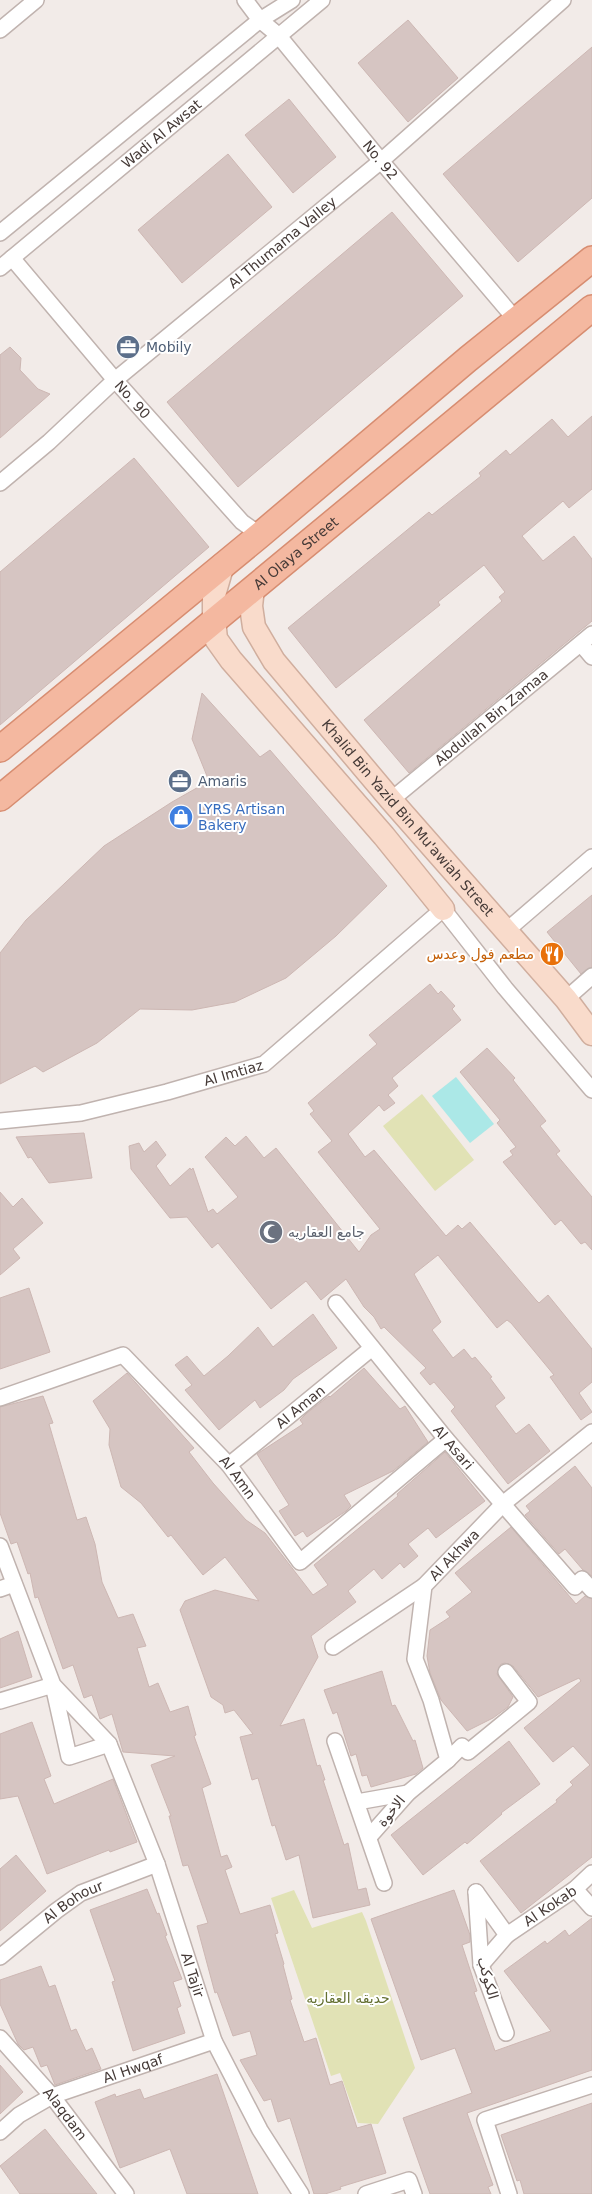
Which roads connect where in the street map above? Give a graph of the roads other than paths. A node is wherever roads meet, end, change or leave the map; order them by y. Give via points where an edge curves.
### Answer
1 (36, 0) edge
2 (244, 0) edge
3 (292, 0) edge
4 (322, 0) edge
5 (563, 0) edge
6 (260, 20) junction
7 (0, 30) edge
8 (278, 35) junction
9 (381, 161) junction
10 (0, 233) edge
11 (12, 258) junction
12 (592, 259) edge
13 (0, 268) edge
14 (592, 308) edge
15 (516, 320) junction
16 (115, 380) junction
17 (0, 484) edge
18 (260, 535) junction
19 (223, 564) junction
20 (254, 588) junction
21 (214, 620) junction
22 (586, 639) edge
23 (592, 657) edge
24 (274, 661) junction
25 (249, 679) junction
26 (0, 749) edge
27 (0, 798) edge
28 (391, 800) junction
29 (592, 857) edge
30 (443, 909) junction
31 (506, 931) junction
32 (592, 976) edge
33 (566, 998) junction
34 (592, 1034) edge
35 (592, 1090) edge
36 (0, 1121) edge
37 (336, 1302) dead end
38 (372, 1348) junction
39 (0, 1398) edge
40 (592, 1432) edge
41 (446, 1439) junction
42 (228, 1464) junction
43 (504, 1503) junction
44 (0, 1546) edge
45 (424, 1586) junction
46 (7, 1587) edge
47 (592, 1590) edge
48 (333, 1647) dead end
49 (506, 1672) dead end
50 (52, 1685) junction
51 (0, 1701) edge
52 (335, 1742) dead end
53 (443, 1743) junction
54 (109, 1744) junction
55 (462, 1746) junction
56 (448, 1760) junction
57 (408, 1793) junction
58 (357, 1802) junction
59 (369, 1837) junction
60 (157, 1864) junction
61 (592, 1873) edge
62 (384, 1883) dead end
63 (574, 1889) junction
64 (592, 1908) edge
65 (507, 1935) junction
66 (0, 1957) edge
67 (481, 1965) junction
68 (506, 2033) dead end
69 (0, 2038) edge
70 (214, 2041) junction
71 (592, 2085) edge
72 (52, 2096) junction
73 (0, 2132) edge
74 (126, 2194) edge
75 (301, 2194) edge
76 (366, 2194) edge
77 (414, 2194) edge
78 (509, 2194) edge

1 - 7 street
2 - 6 street, No. 92
3 - 6 street, Wadi Al Awsat
4 - 8 street, Wadi Al Awsat
5 - 9 street, Al Thumama Valley
6 - 8 street, No. 92
6 - 10 street, Wadi Al Awsat
8 - 9 street, No. 92
8 - 11 street, Wadi Al Awsat
9 - 15 street, No. 92
9 - 16 street, Al Thumama Valley
11 - 13 street, Wadi Al Awsat
11 - 16 street, No. 90
12 - 15 main road
14 - 20 main road, Al Olaya Street
15 - 18 main road
16 - 17 street, Al Thumama Valley
16 - 18 street, No. 90 via 242,522
18 - 19 main road
19 - 21 main road via 214,594
19 - 26 main road
20 - 21 main road, Al Olaya Street
20 - 24 main road, Khalid Bin Yazid Bin Mu'awiah Street via 251,606 254,627
21 - 25 main road via 216,639
21 - 27 main road, Al Olaya Street
22 - 23 street
22 - 28 street, Abdullah Bin Zamaa
24 - 25 main road via 257,663
24 - 28 main road, Khalid Bin Yazid Bin Mu'awiah Street
25 - 30 main road
28 - 31 main road, Khalid Bin Yazid Bin Mu'awiah Street
29 - 31 street
30 - 35 street
30 - 36 street, Al Imtiaz via 264,1064 168,1092 81,1112
31 - 33 main road, Khalid Bin Yazid Bin Mu'awiah Street
32 - 33 street
33 - 34 main road, Khalid Bin Yazid Bin Mu'awiah Street
37 - 38 street, Al Asari
38 - 41 street, Al Asari
38 - 42 street, Al Aman
39 - 42 street, Al Amn via 124,1355
40 - 43 street, Al Akhwa
41 - 42 street, Al Amn via 300,1562
41 - 43 street, Al Asari
43 - 45 street, Al Akhwa
43 - 47 street, Al Asari via 575,1587 582,1579
44 - 46 street, Al Tajir
45 - 48 street
45 - 53 street, Al Akhwa via 415,1659
46 - 50 street, Al Tajir
49 - 55 street via 528,1702 468,1752
50 - 51 street
50 - 54 street, Al Tajir
50 - 54 street, Al Tajir via 69,1757
52 - 58 street, الاخوة
53 - 55 street
53 - 56 street, Al Akhwa
54 - 60 street, Al Tajir
55 - 56 street
56 - 57 street
57 - 58 street, الاخوة
57 - 59 street, الاخوة
58 - 59 street, الاخوة
59 - 62 street
60 - 66 street, Al Bohour via 81,1893
60 - 70 street, Al Tajir
61 - 63 street, Al Kokab
63 - 64 street
63 - 65 street, Al Kokab
65 - 67 street, Al Kokab
65 - 67 street, الكوكب via 476,1892
67 - 68 street, الكوكب
69 - 72 street, Alaqdam
70 - 72 street, Al Hwqaf
70 - 75 street, Al Tajir via 260,2130
71 - 78 street via 485,2120
72 - 73 street, Al Hwqaf via 19,2115
72 - 74 street, Alaqdam
76 - 77 street via 409,2180

